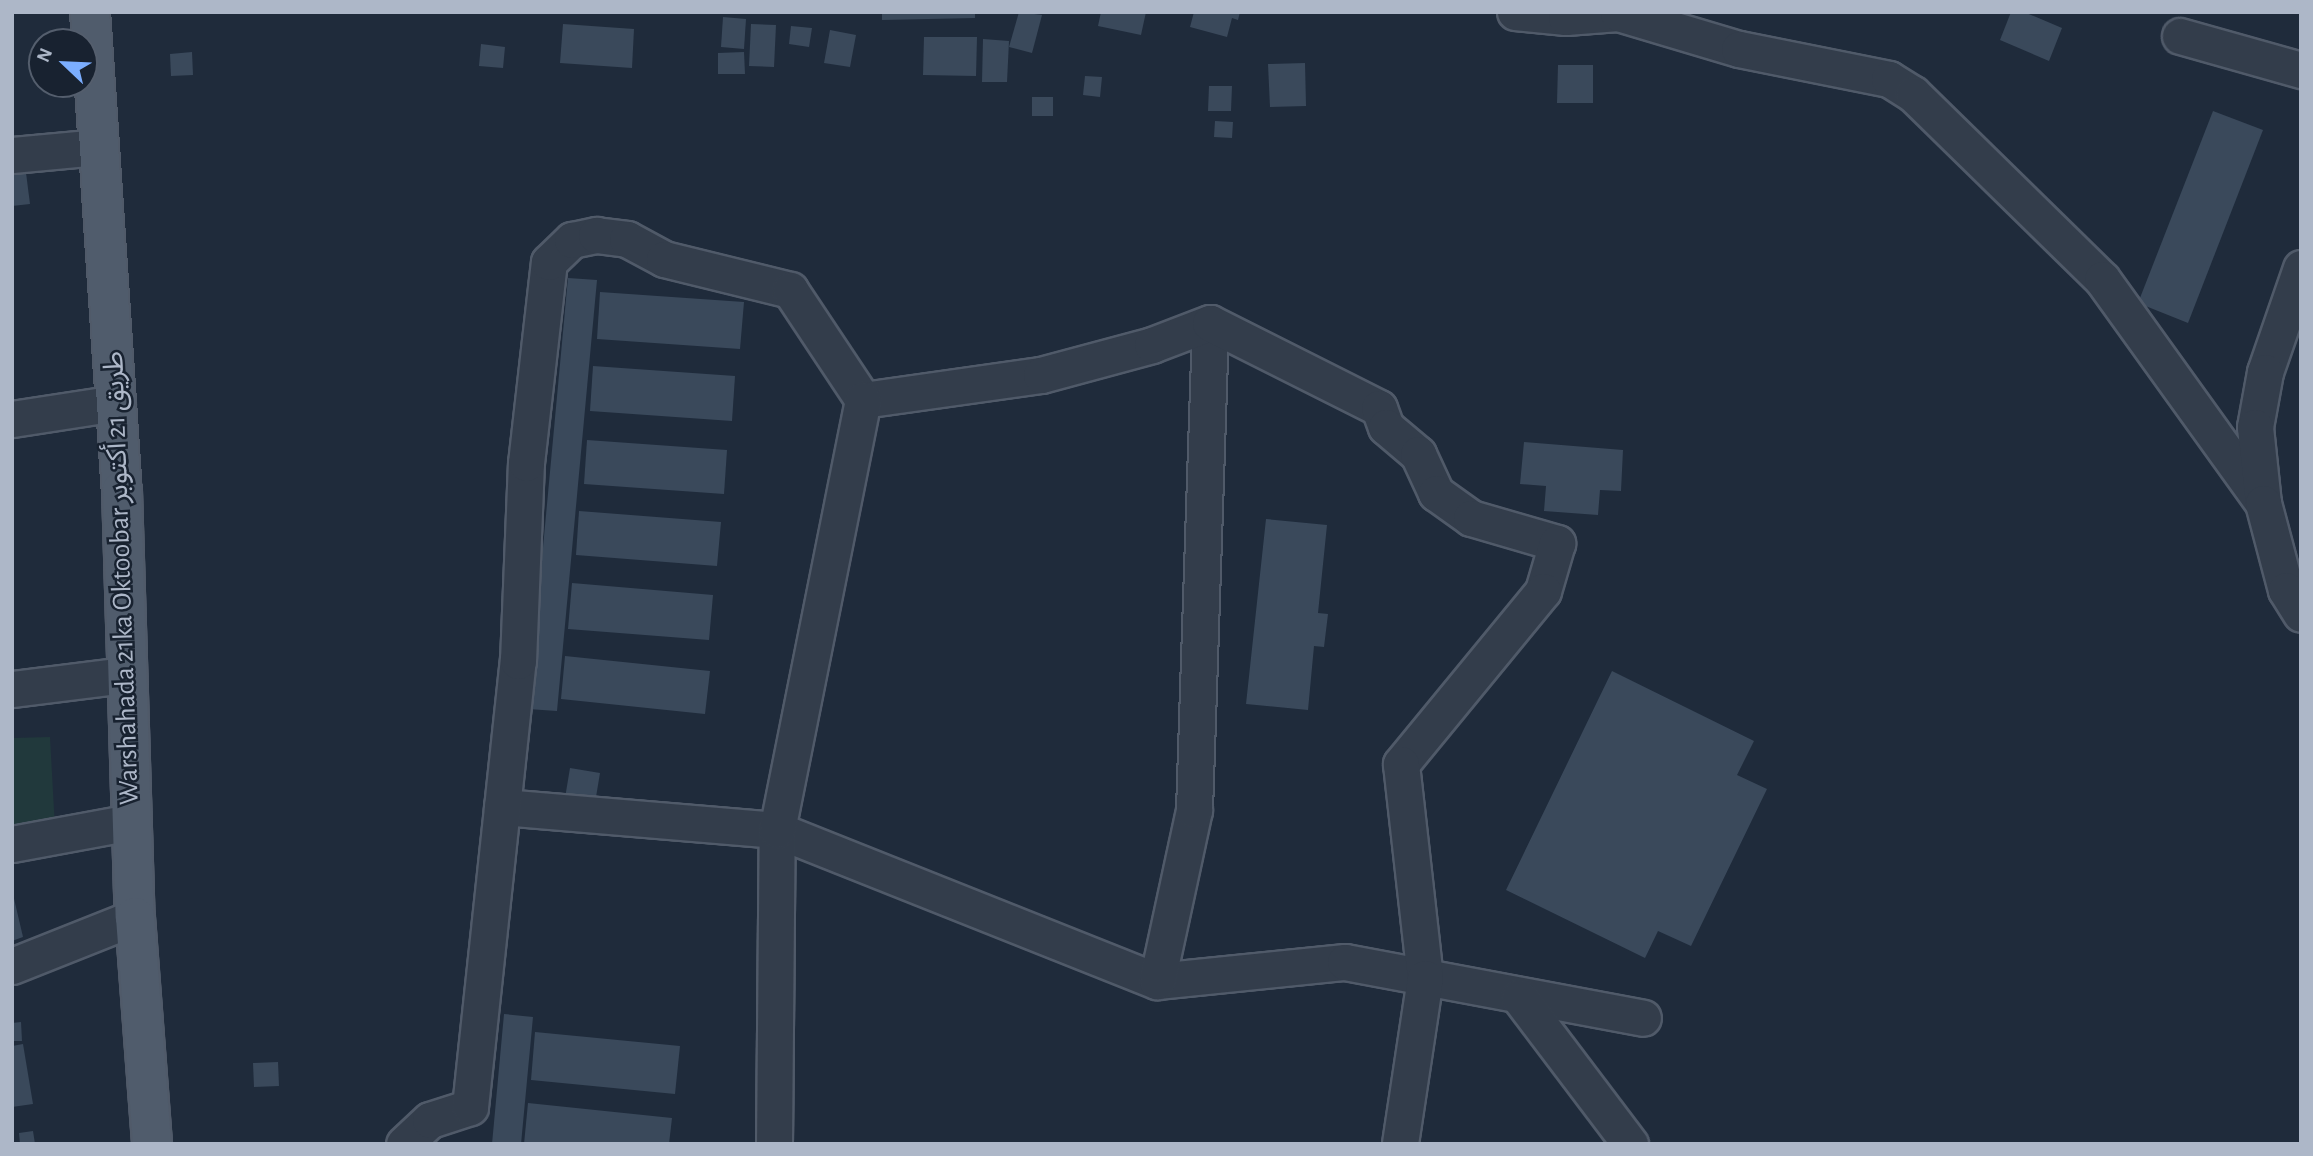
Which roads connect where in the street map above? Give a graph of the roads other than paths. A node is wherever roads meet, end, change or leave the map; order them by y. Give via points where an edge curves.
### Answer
1 (90, 12) edge
2 (1515, 12) edge
3 (2180, 36) dead end
4 (2301, 70) edge
5 (99, 147) junction
6 (12, 155) edge
7 (2301, 268) edge
8 (1210, 323) junction
9 (863, 400) junction
10 (117, 403) junction
11 (12, 419) edge
12 (2263, 503) junction
13 (2301, 614) edge
14 (124, 675) junction
15 (12, 689) edge
16 (502, 807) junction
17 (131, 822) junction
18 (777, 830) junction
19 (12, 844) edge
20 (135, 917) junction
21 (12, 966) edge
22 (1424, 978) junction
23 (1157, 981) junction
24 (1519, 997) junction
25 (1643, 1018) dead end
26 (152, 1144) edge
27 (404, 1144) edge
28 (774, 1144) edge
29 (1401, 1144) edge
30 (1630, 1144) edge

1 - 5 main road, Warshahada 21ka Oktoobar طريق 21 أكتوبر
2 - 12 street via 1566,17 1618,13 1739,49 1889,79 1913,94 2102,279
3 - 4 street
5 - 6 street
5 - 10 main road, Warshahada 21ka Oktoobar طريق 21 أكتوبر
7 - 12 street via 2265,372 2255,428
8 - 9 street via 1152,345 1041,375
8 - 22 street via 1379,408 1386,427 1418,454 1436,493 1471,518 1557,543 1543,591 1401,764
8 - 23 street via 1194,810
9 - 16 street via 790,290 664,259 627,239 596,235 572,240 549,262 526,463 517,661
9 - 18 street
10 - 11 street
10 - 14 main road, Warshahada 21ka Oktoobar طريق 21 أكتوبر
12 - 13 street via 2286,590
14 - 15 street
14 - 17 main road, Warshahada 21ka Oktoobar طريق 21 أكتوبر
16 - 18 street
16 - 27 street via 470,1107 430,1120
17 - 19 street
17 - 20 main road, Warshahada 21ka Oktoobar طريق 21 أكتوبر
18 - 23 street
18 - 28 street
20 - 21 street
20 - 26 main road, Warshahada 21ka Oktoobar طريق 21 أكتوبر
22 - 23 street via 1345,962
22 - 24 street
22 - 29 street
24 - 25 street
24 - 30 street

